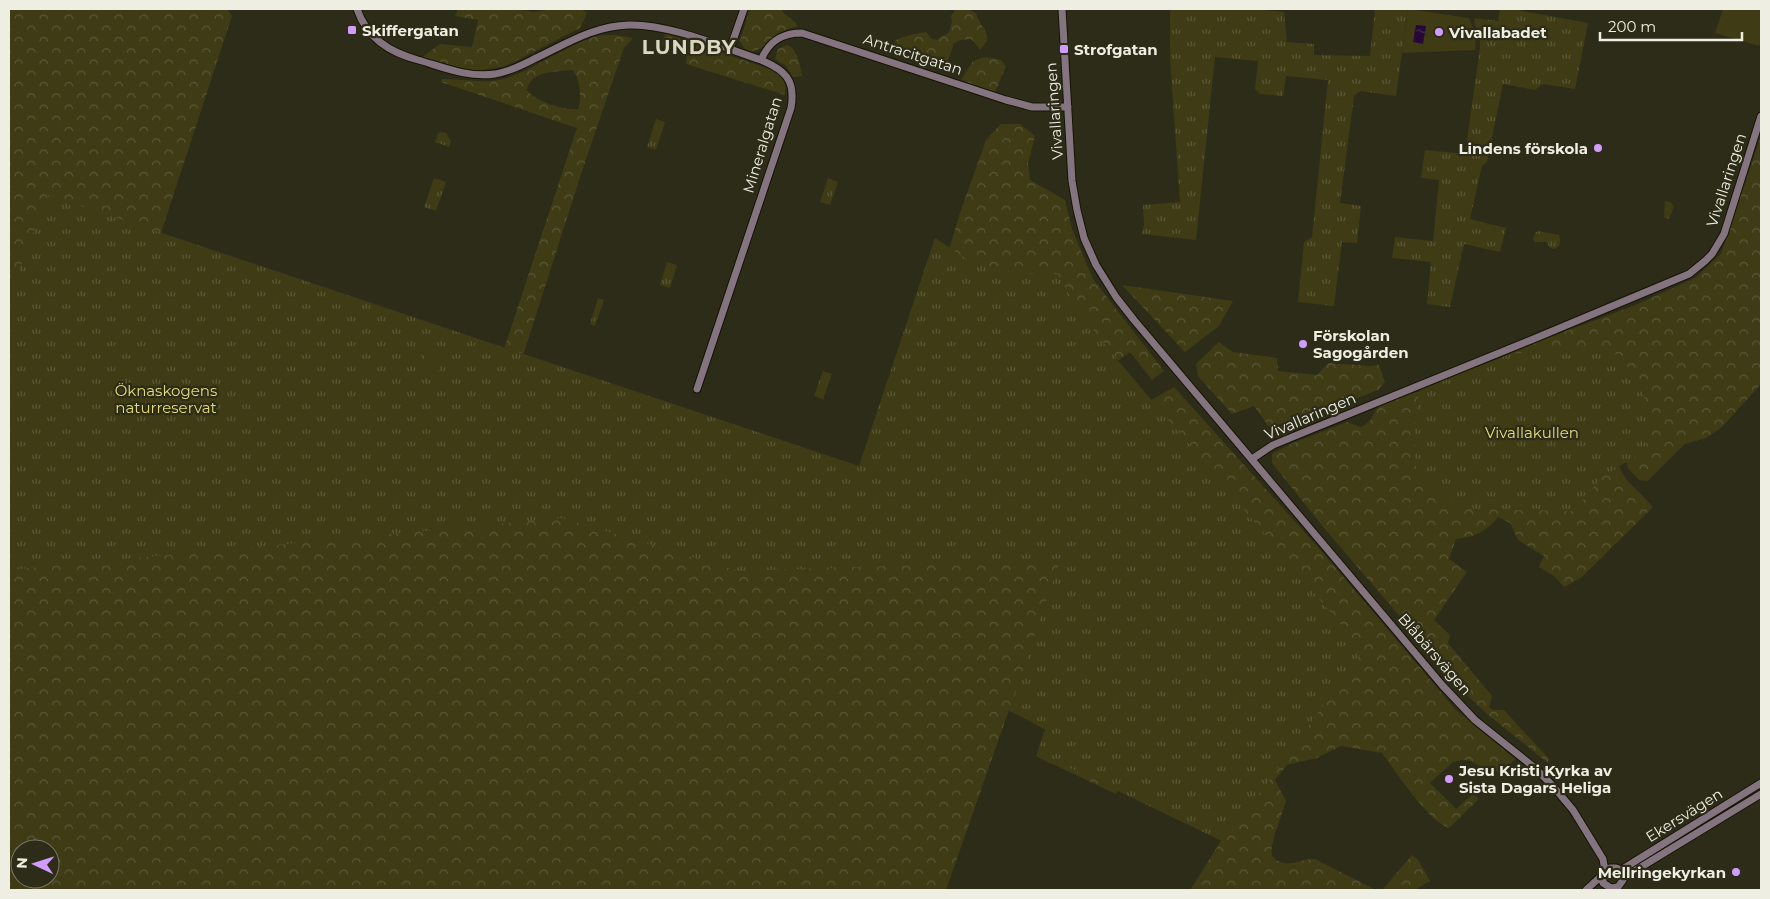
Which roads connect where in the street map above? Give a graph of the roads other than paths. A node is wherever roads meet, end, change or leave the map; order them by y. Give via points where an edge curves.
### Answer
1 (357, 9) edge
2 (744, 9) edge
3 (1062, 9) edge
4 (730, 50) junction
5 (761, 60) junction
6 (1068, 107) junction
7 (1761, 116) edge
8 (697, 389) dead end
9 (1252, 459) junction
10 (1761, 783) edge
11 (1761, 794) edge
12 (1603, 859) junction
13 (1604, 873) junction
14 (1621, 878) edge
15 (1608, 889) edge
16 (1586, 890) edge

1 - 4 street, Mineralgatan via 370,34 388,48 470,75 505,72 587,33 611,27 666,29
2 - 4 street
3 - 6 street, Vivallaringen
4 - 5 street, Mineralgatan
5 - 6 street, Antracitgatan via 776,39 789,33 802,33 1006,100 1032,107
5 - 8 street, Mineralgatan via 785,74 792,90 791,108
6 - 9 street, Vivallaringen via 1074,196 1084,238 1096,265 1128,312
7 - 9 street, Vivallaringen via 1724,234 1712,254 1689,274 1307,430
9 - 12 street, Blåbärsvägen via 1456,701 1557,790
10 - 14 street, Ekersvägen
11 - 14 street, Ekersvägen
12 - 13 street, Blåbärsvägen
12 - 14 street, Blåbärsvägen
13 - 14 street via 1610,868
13 - 15 street
13 - 16 street
14 - 15 street via 1618,887

